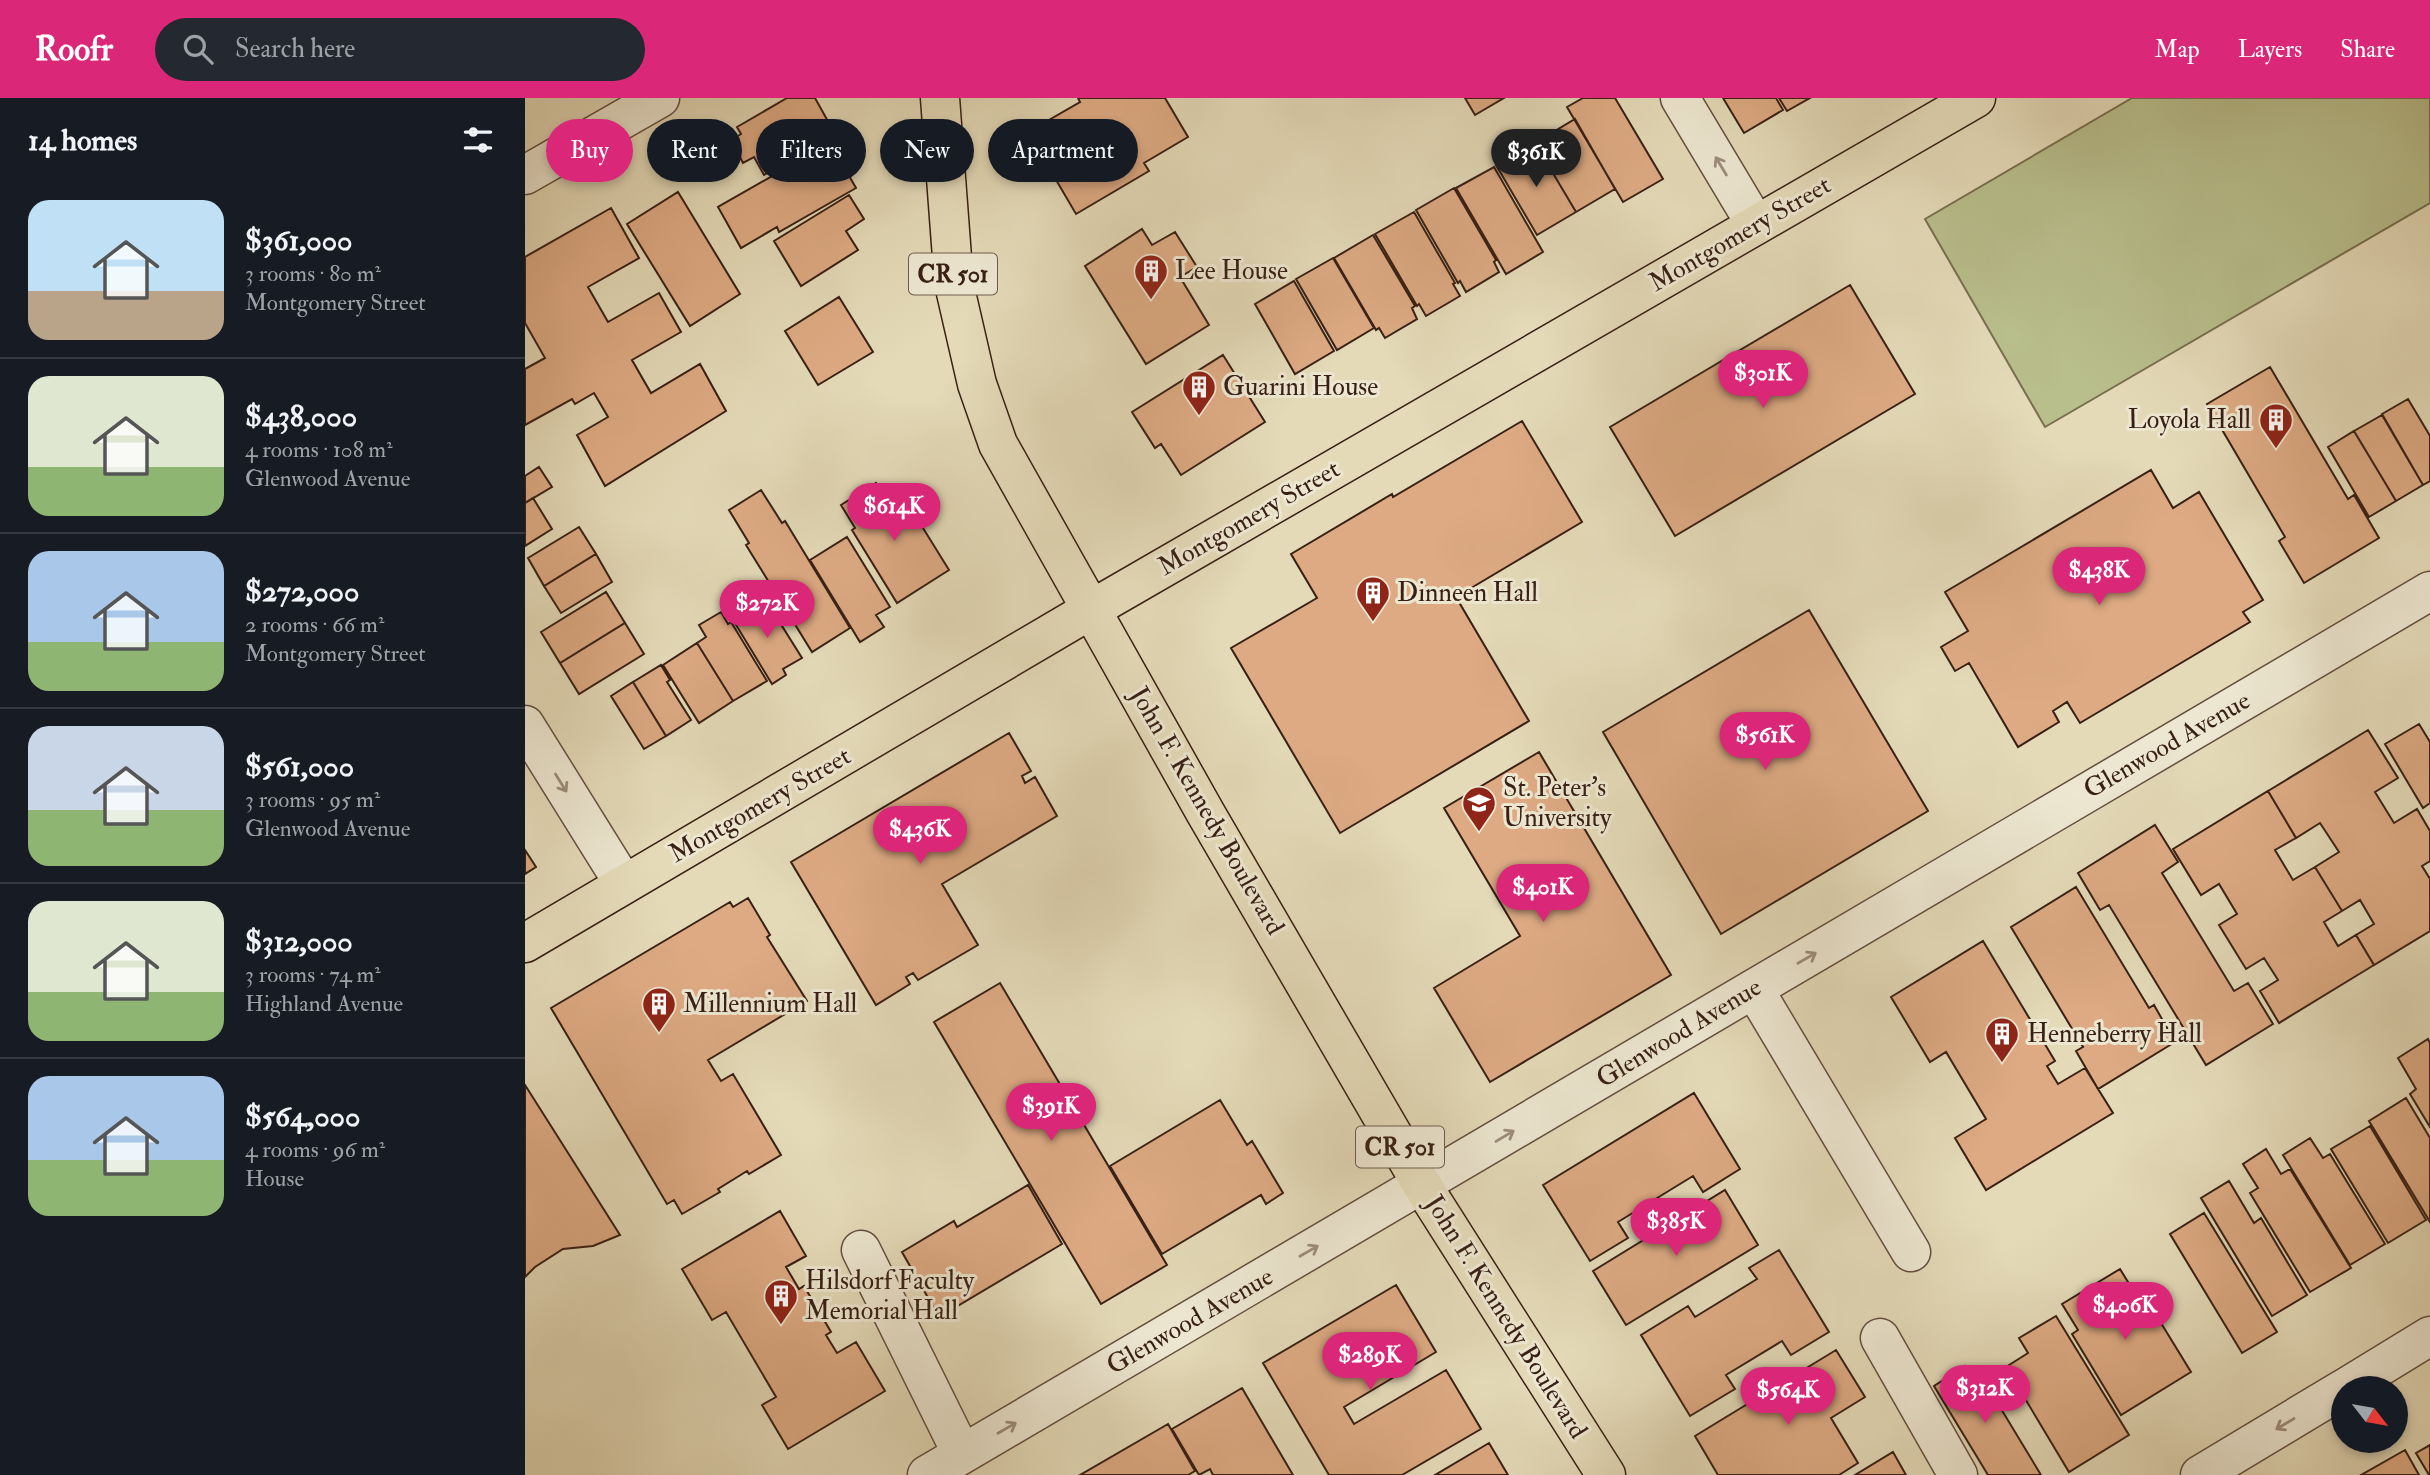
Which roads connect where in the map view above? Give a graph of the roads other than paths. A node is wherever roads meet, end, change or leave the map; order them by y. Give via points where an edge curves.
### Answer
1 (660, 98) edge
2 (940, 98) edge
3 (1680, 98) edge
4 (1976, 98) edge
5 (525, 175) edge
6 (1756, 225) junction
7 (2430, 591) edge
8 (1092, 609) junction
9 (525, 725) edge
10 (624, 884) junction
11 (525, 943) edge
12 (1754, 989) junction
13 (1422, 1185) junction
14 (861, 1250) dead end
15 (1911, 1252) dead end
16 (2430, 1336) edge
17 (1880, 1338) dead end
18 (2364, 1376) edge
19 (2331, 1396) edge
20 (962, 1454) junction
21 (927, 1475) edge
22 (1606, 1475) edge
23 (1958, 1475) edge
24 (2200, 1475) edge

1 - 5 street
2 - 8 main road, John F. Kennedy Boulevard / CR 501 via 954,284 977,384 999,444
6 -> 3 street
4 - 6 main road, Montgomery Street
6 - 8 main road, Montgomery Street
12 -> 7 street, Glenwood Avenue
8 - 10 main road, Montgomery Street
8 - 13 main road, John F. Kennedy Boulevard / CR 501
9 -> 10 street
10 - 11 main road, Montgomery Street
13 -> 12 street, Glenwood Avenue
12 - 15 street
20 -> 13 street, Glenwood Avenue
13 - 22 main road, John F. Kennedy Boulevard / CR 501
14 - 20 street
16 - 18 street
17 - 23 street
19 -> 24 street
20 - 21 street, Glenwood Avenue

